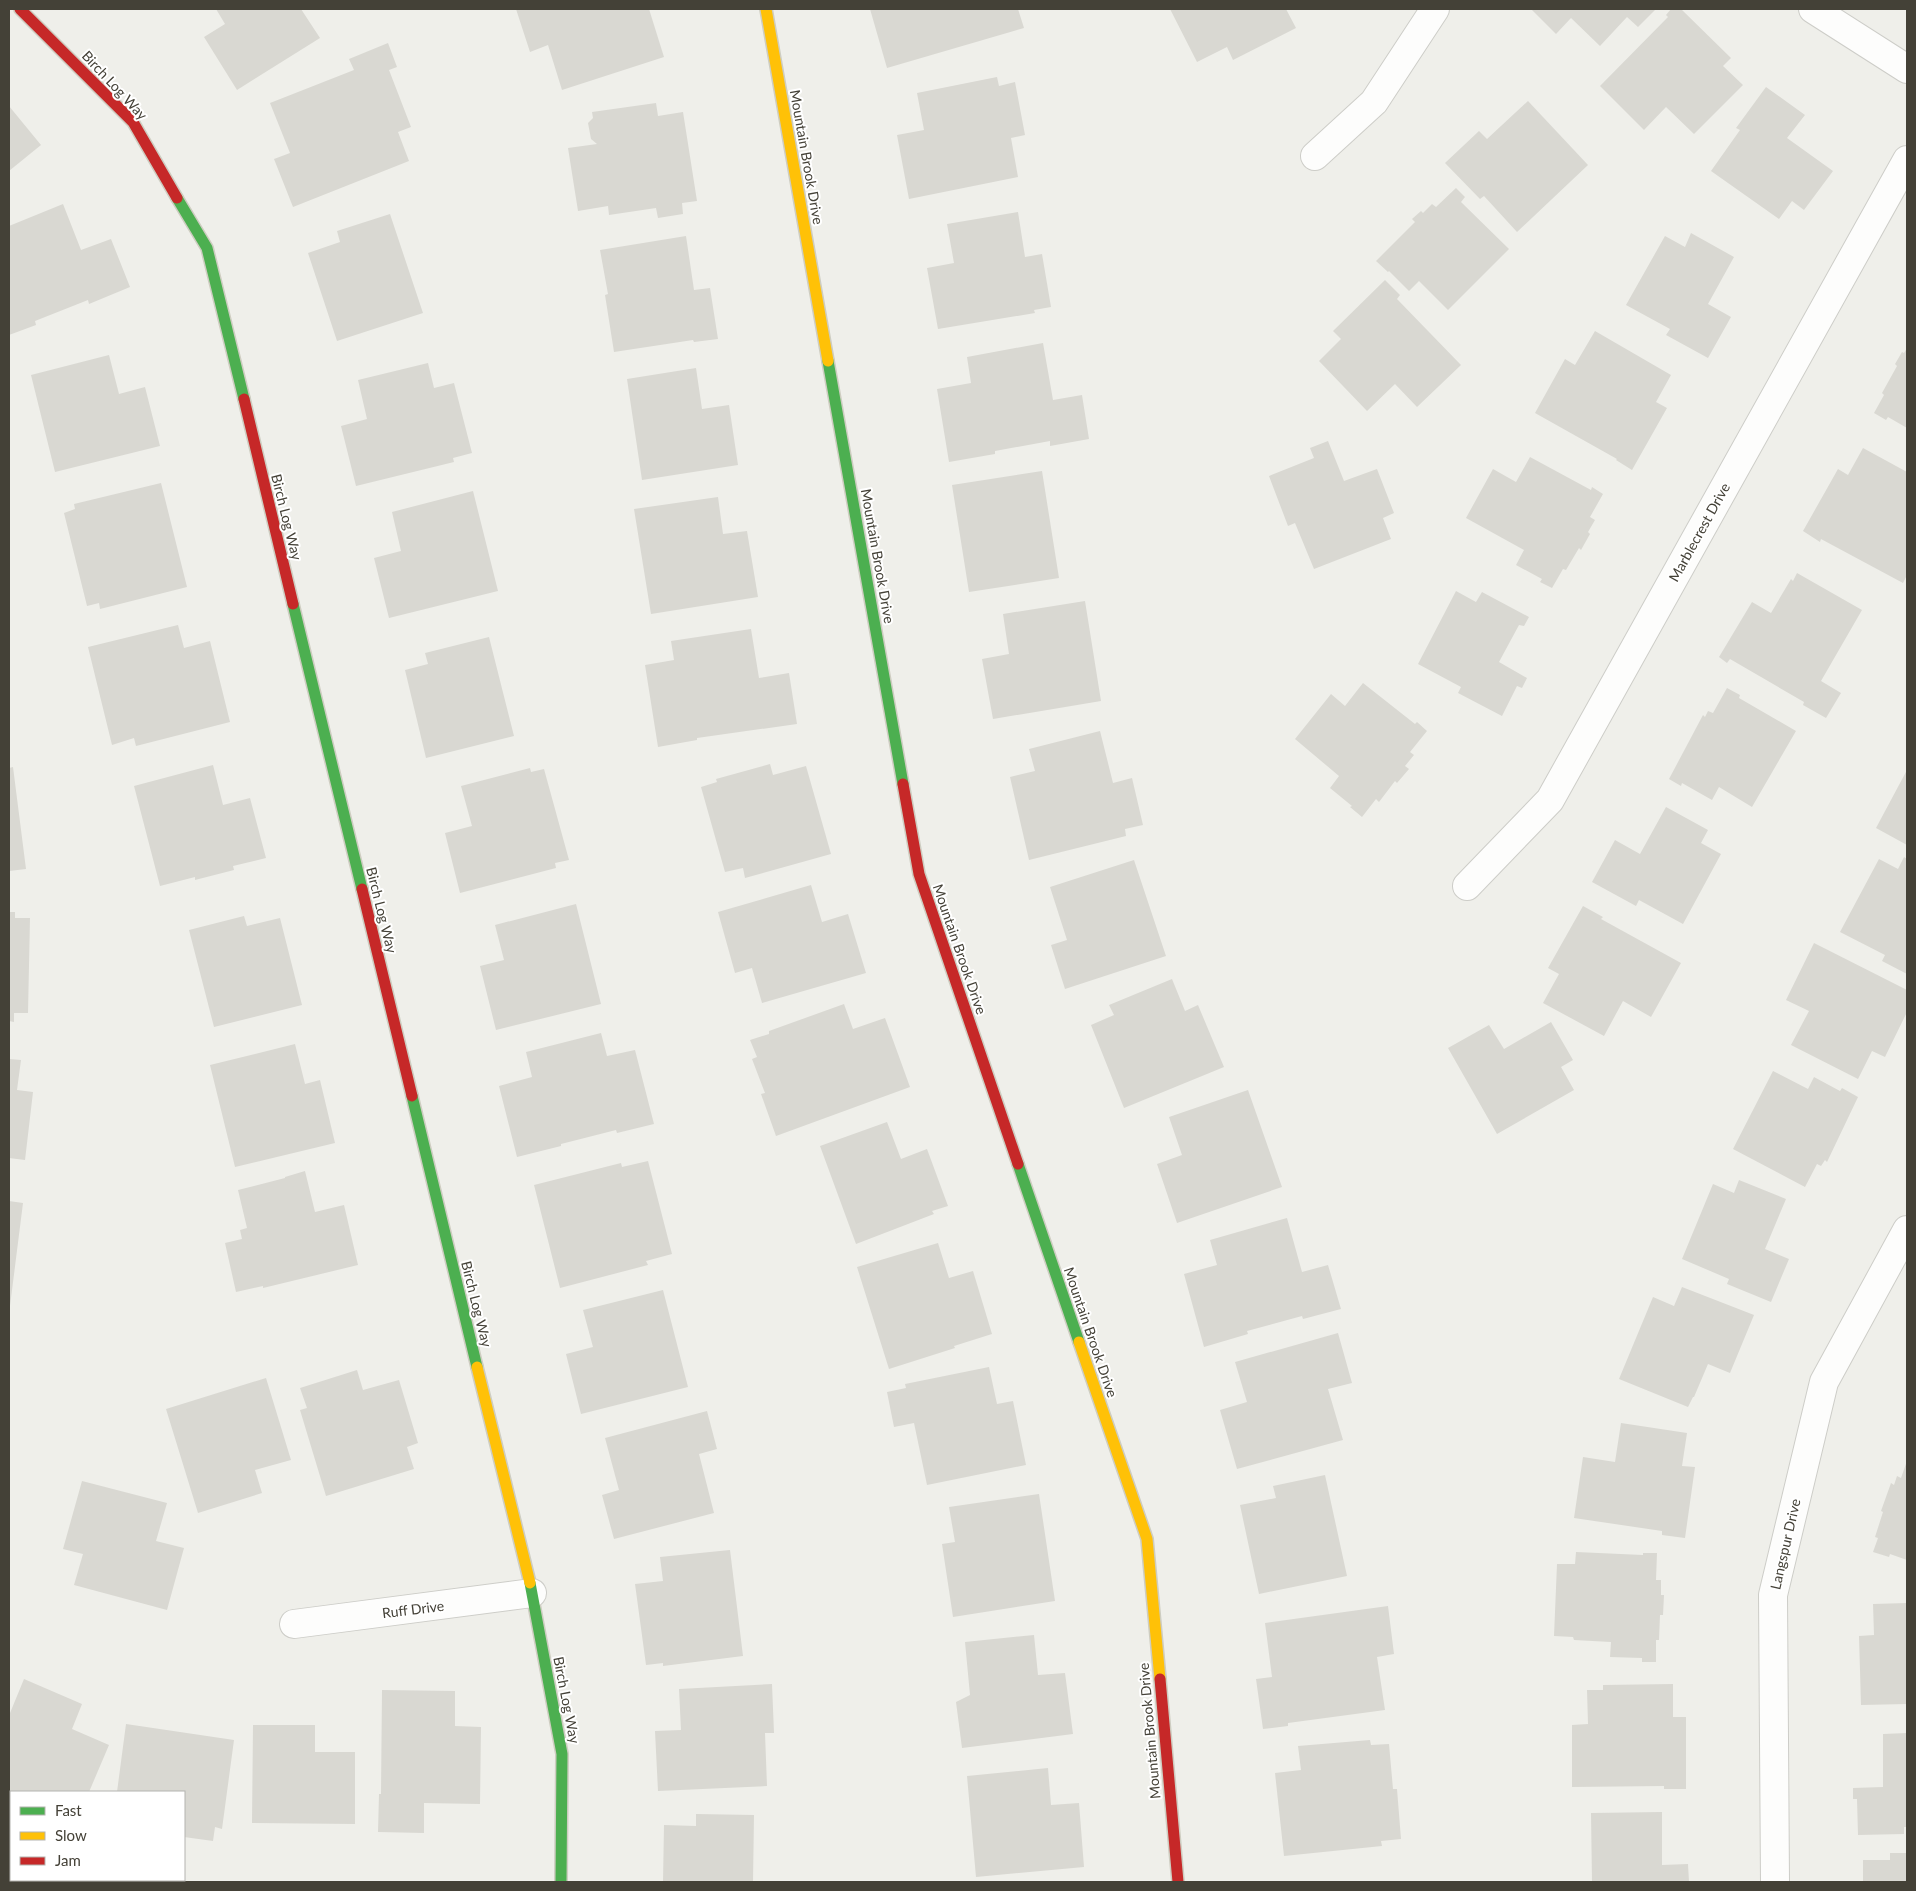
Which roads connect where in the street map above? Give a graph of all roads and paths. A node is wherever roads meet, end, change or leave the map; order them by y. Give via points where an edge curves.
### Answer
1 (20, 9) edge
2 (766, 9) edge
3 (1435, 9) edge
4 (1813, 9) edge
5 (1907, 69) edge
6 (1315, 156) dead end
7 (1907, 160) edge
8 (1467, 886) dead end
9 (1907, 1230) edge
10 (532, 1593) junction
11 (294, 1624) dead end
12 (561, 1882) edge
13 (1178, 1882) edge
14 (1775, 1882) edge

1 - 10 street, Birch Log Way via 133,122 206,248
2 - 13 street, Mountain Brook Drive via 919,874 1147,1539
3 - 6 street via 1374,102
4 - 5 street
7 - 8 street, Marblecrest Drive via 1550,800
9 - 14 street, Langspur Drive via 1824,1382 1773,1595
10 - 11 street, Ruff Drive
10 - 12 street, Birch Log Way via 562,1754

